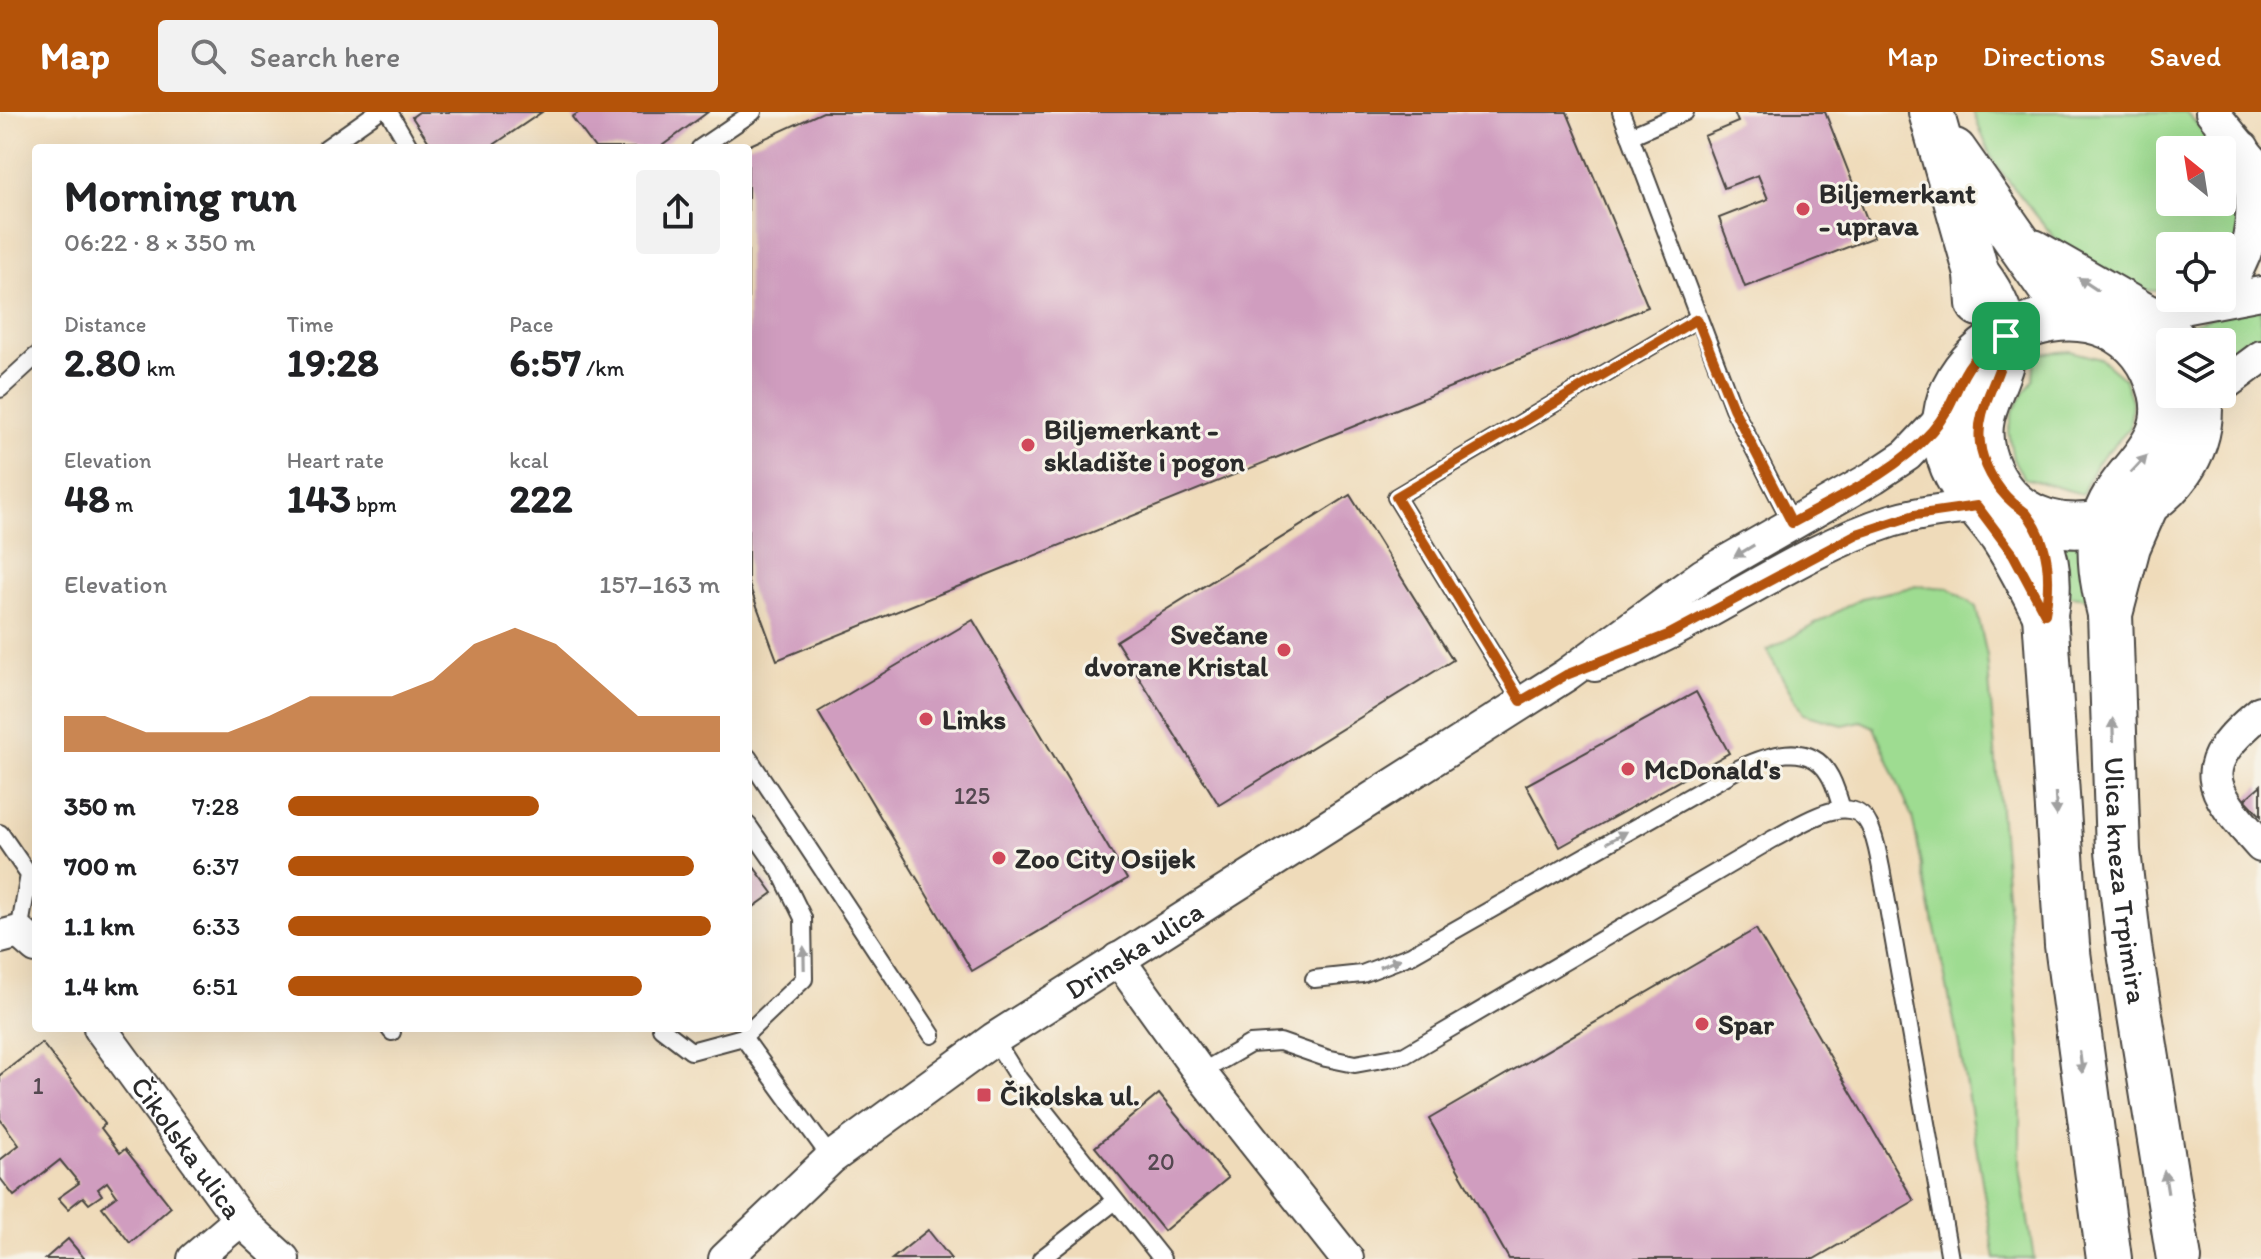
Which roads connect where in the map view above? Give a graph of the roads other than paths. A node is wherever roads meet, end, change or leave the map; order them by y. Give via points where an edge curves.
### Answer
1 (377, 112) edge
2 (389, 112) edge
3 (753, 112) edge
4 (1621, 112) edge
5 (1685, 112) edge
6 (2212, 112) edge
7 (1933, 117) edge
8 (1630, 136) junction
9 (332, 144) edge
10 (408, 144) edge
11 (706, 144) edge
12 (2252, 160) edge
13 (2024, 248) junction
14 (2236, 264) edge
15 (2261, 293) edge
16 (2236, 295) edge
17 (2190, 312) edge
18 (1697, 319) junction
19 (2086, 319) junction
20 (2156, 328) edge
21 (2158, 328) edge
22 (2162, 328) edge
23 (1989, 347) junction
24 (2261, 357) edge
25 (32, 360) edge
26 (2236, 376) edge
27 (0, 389) edge
28 (2206, 408) edge
29 (1946, 414) junction
30 (2146, 505) junction
31 (2005, 507) junction
32 (1792, 523) junction
33 (2103, 523) junction
34 (2110, 614) junction
35 (1566, 675) junction
36 (1521, 701) junction
37 (2261, 712) edge
38 (752, 763) edge
39 (1842, 809) junction
40 (752, 831) edge
41 (0, 833) edge
42 (2261, 846) edge
43 (18, 939) edge
44 (1118, 959) junction
45 (1314, 979) dead end
46 (752, 1028) edge
47 (103, 1032) edge
48 (666, 1032) edge
49 (748, 1032) edge
50 (932, 1035) dead end
51 (743, 1037) junction
52 (994, 1039) junction
53 (1200, 1073) junction
54 (831, 1158) junction
55 (1114, 1202) junction
56 (240, 1220) junction
57 (2102, 1251) edge
58 (727, 1258) edge
59 (194, 1259) edge
60 (283, 1259) edge
61 (1041, 1259) edge
62 (1162, 1259) edge
63 (1347, 1259) edge
64 (1950, 1259) edge
65 (2179, 1259) edge

1 - 9 lane
2 - 10 lane
3 - 11 lane
4 - 8 lane
5 - 8 lane
6 - 12 street
7 - 13 main road
7 - 23 main road via 1977,274 1977,331
8 - 18 lane
12 - 14 street via 2252,236
13 - 19 main road via 2058,299
21 -> 13 main road
15 - 16 street
17 - 22 street
18 - 32 lane via 1733,408
18 - 36 lane via 1396,497
19 - 20 street
19 - 23 main road via 2037,324
33 -> 19 main road via 2116,494 2157,442 2164,414 2162,394 2145,355 2114,326
23 - 29 main road via 1957,384
23 - 31 main road via 2005,357 1979,419 1980,445
24 - 26 street
25 - 27 lane
28 - 30 main road via 2195,442 2175,475
29 - 31 main road via 1946,446 1954,473
29 - 32 street, Drinska ulica via 1907,455
30 - 33 main road
30 - 34 main road, Ulica kneza Trpimira via 2128,546
31 - 33 main road via 2052,521
31 - 35 street, Drinska ulica via 1915,515 1857,534 1668,635
31 -> 57 main road via 2045,552 2050,578 2045,614 2067,945
32 -> 35 street, Drinska ulica via 1654,607
33 - 34 main road via 2101,564
65 -> 34 main road, Ulica kneza Trpimira via 2118,851
35 - 36 street, Drinska ulica
36 - 44 street, Drinska ulica
37 - 42 street via 2226,743 2216,769 2221,802
38 - 50 lane
45 -> 39 lane via 1362,974 1411,955 1769,755 1795,753 1814,759 1827,771
39 - 53 lane via 1818,815 1773,839 1405,1055 1355,1064 1280,1042 1250,1044
39 - 64 lane via 1859,813 1869,824 1881,868
46 -> 40 lane via 804,979 803,918
41 - 43 lane via 29,875
44 - 52 street, Drinska ulica
44 - 53 street
47 - 56 street, Čikolska ulica
48 - 51 lane via 691,1051
51 -> 49 lane
51 - 54 lane
52 - 54 street, Drinska ulica
52 - 55 lane
53 - 63 street
54 - 58 street, Drinska ulica
55 - 61 lane
55 - 62 lane
56 - 59 street
56 - 60 street, Čikolska ulica

